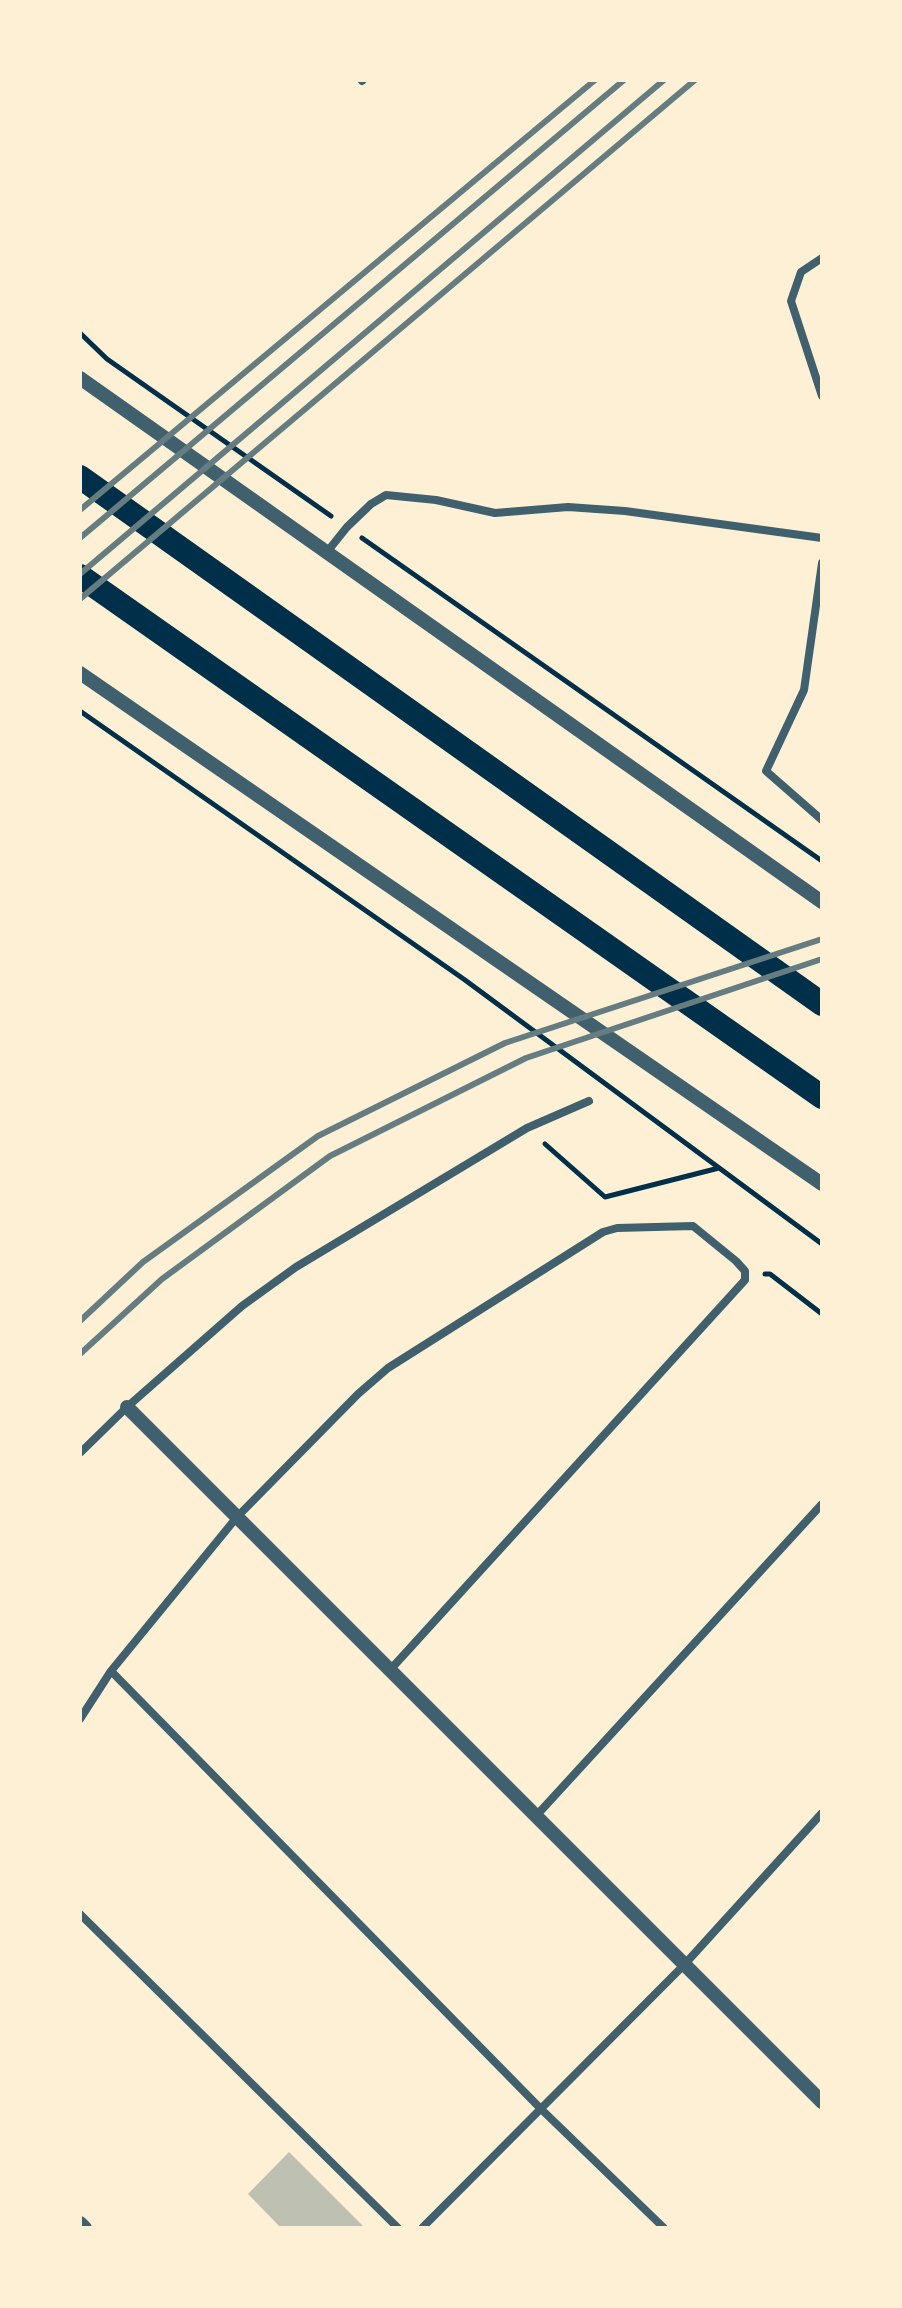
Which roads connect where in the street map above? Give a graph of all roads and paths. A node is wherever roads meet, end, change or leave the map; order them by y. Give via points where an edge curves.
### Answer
1 (822, 258) edge
2 (80, 333) edge
3 (80, 378) edge
4 (822, 396) edge
5 (80, 477) edge
6 (347, 527) junction
7 (822, 538) edge
8 (327, 552) junction
9 (822, 563) edge
10 (80, 576) edge
11 (80, 673) edge
12 (80, 711) edge
13 (822, 820) edge
14 (822, 861) edge
15 (822, 902) edge
16 (822, 1004) edge
17 (822, 1097) edge
18 (589, 1101) dead end
19 (527, 1128) junction
20 (720, 1168) junction
21 (822, 1184) edge
22 (822, 1244) edge
23 (745, 1271) junction
24 (822, 1314) edge
25 (127, 1407) junction
26 (80, 1453) edge
27 (822, 1504) edge
28 (237, 1517) junction
29 (390, 1670) junction
30 (111, 1671) junction
31 (80, 1719) edge
32 (822, 1813) edge
33 (536, 1816) junction
34 (80, 1914) edge
35 (684, 1965) junction
36 (822, 2102) edge
37 (540, 2108) junction
38 (80, 2223) edge
39 (85, 2228) edge
40 (398, 2228) edge
41 (422, 2228) edge
42 (664, 2228) edge

1 - 4 street via 801,272 791,301
2 - 6 path via 107,359
3 - 8 street
5 - 16 highway
6 - 7 street via 386,495 495,513 568,507 625,511
6 - 8 street
6 - 14 path
8 - 15 street
9 - 13 street via 804,690 766,771
10 - 17 highway
11 - 21 street
12 - 20 path via 465,980
18 - 19 street
19 - 20 path via 605,1197
19 - 25 street via 296,1267 242,1306
20 - 22 path
23 - 24 path via 770,1274
23 - 28 street via 693,1226 603,1232 388,1368
23 - 29 street via 745,1280
25 - 26 street
25 - 28 street
27 - 33 street
28 - 29 street
28 - 30 street
29 - 33 street
30 - 31 street
30 - 37 street
32 - 35 street
33 - 35 street
34 - 40 street
35 - 36 street
35 - 37 street
37 - 41 street
37 - 42 street
38 - 39 street

